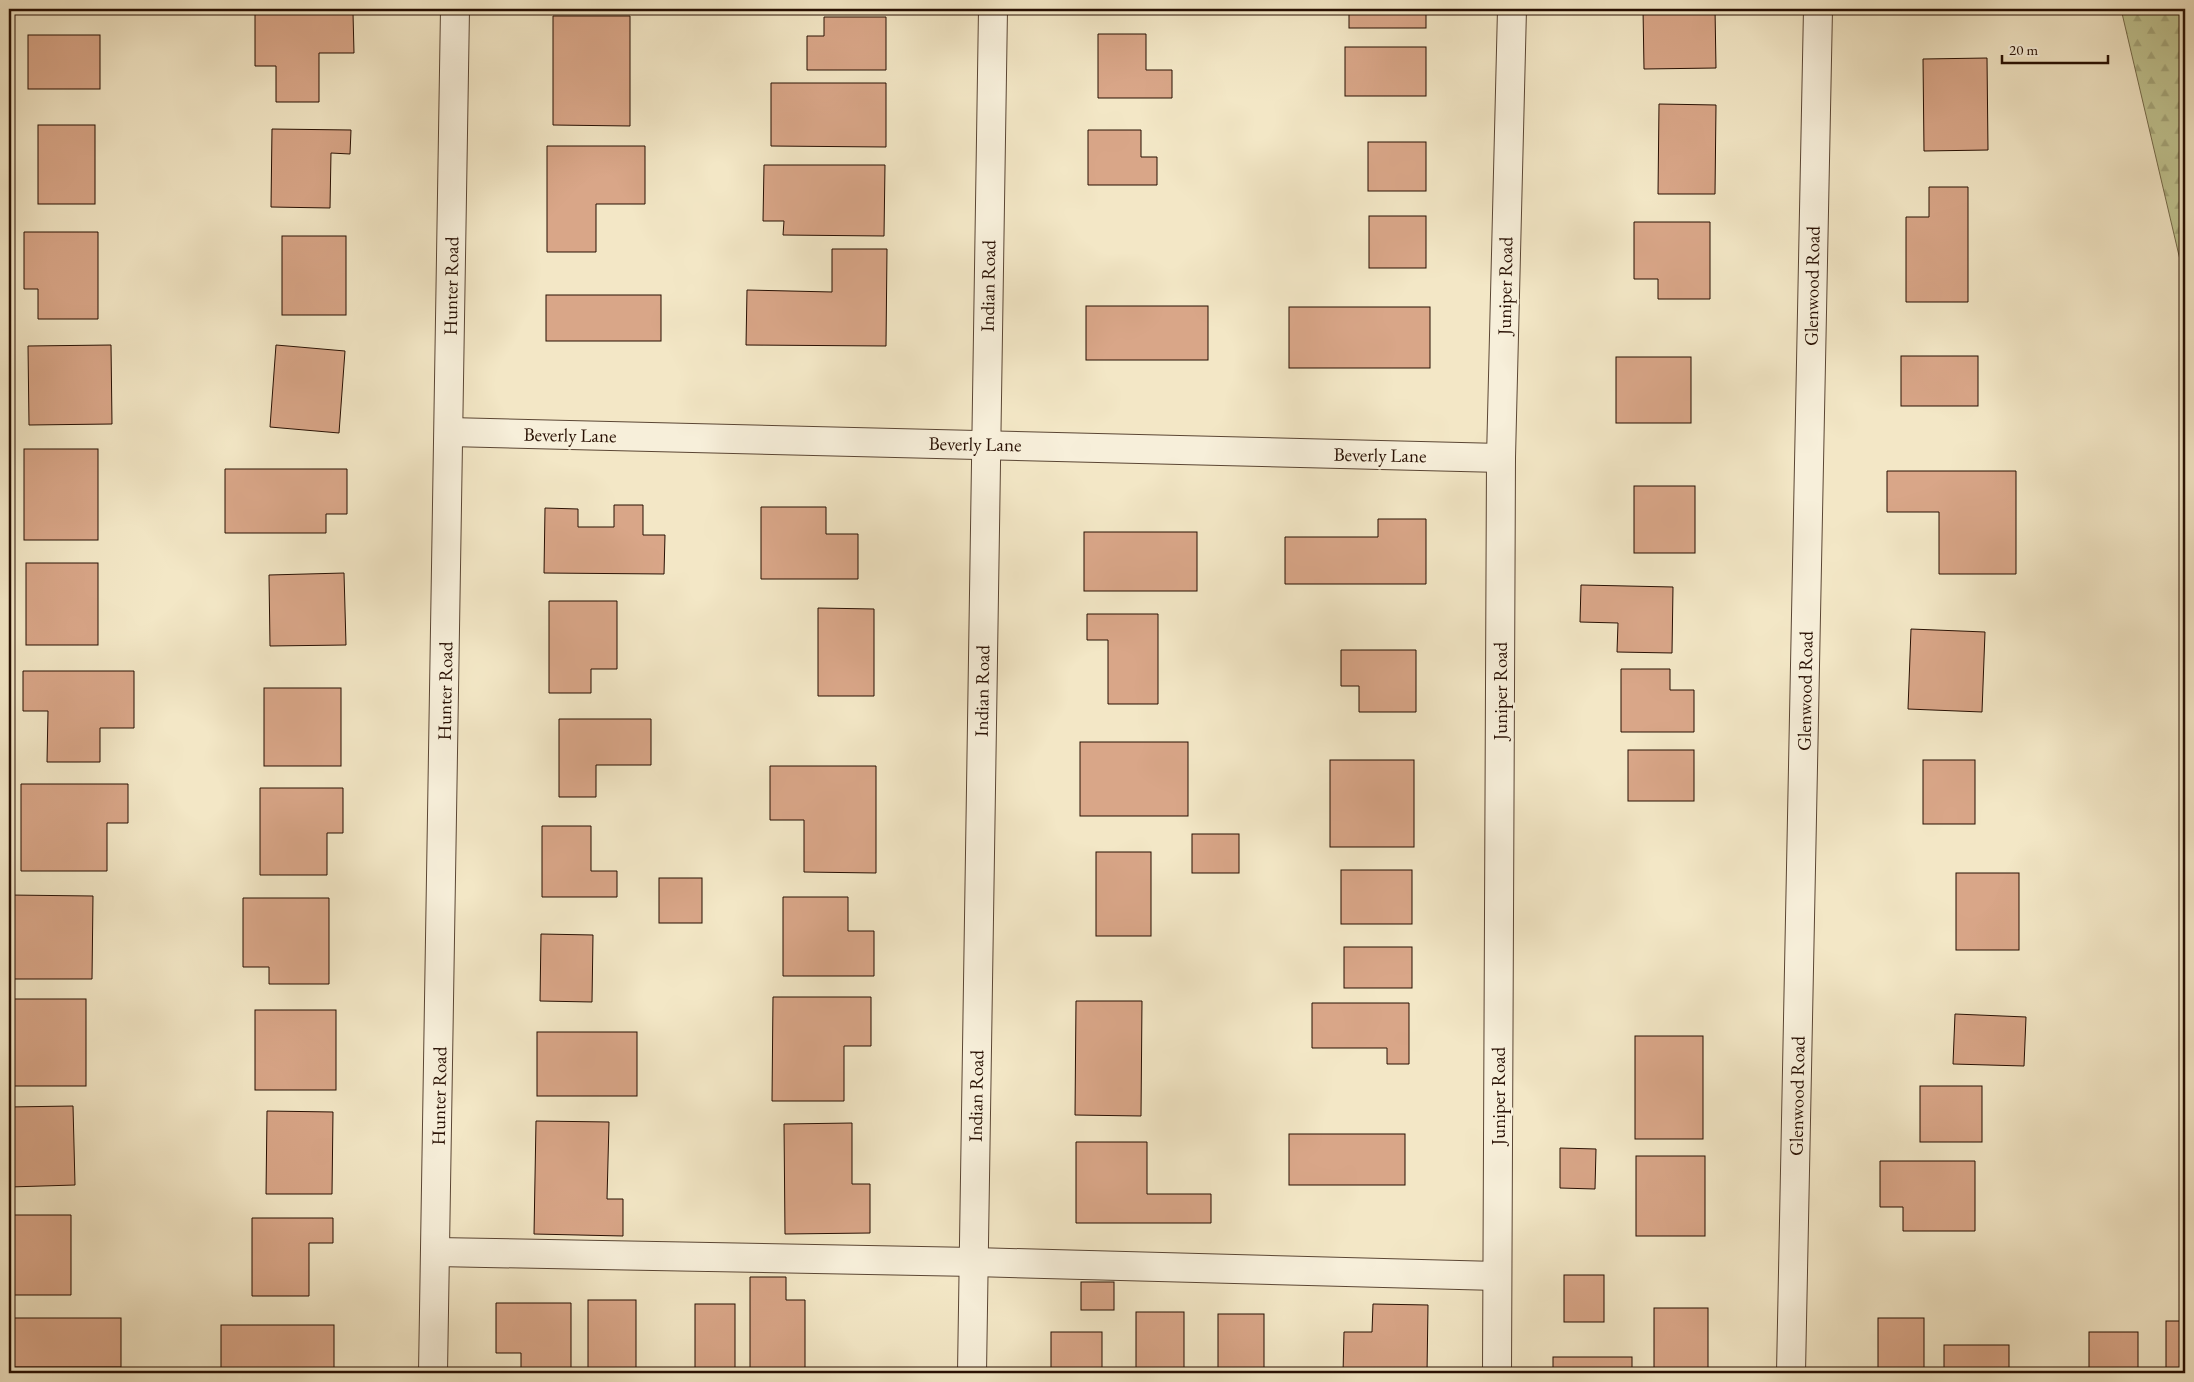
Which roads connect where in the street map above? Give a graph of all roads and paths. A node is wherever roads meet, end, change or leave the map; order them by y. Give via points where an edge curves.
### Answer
1 (455, 9) edge
2 (993, 9) edge
3 (1512, 9) edge
4 (1818, 9) edge
5 (449, 432) junction
6 (985, 445) junction
7 (1501, 458) junction
8 (436, 1252) junction
9 (974, 1262) junction
10 (1497, 1276) junction
11 (433, 1373) edge
12 (972, 1373) edge
13 (1497, 1373) edge
14 (1791, 1373) edge

1 - 5 street, Hunter Road
2 - 6 street, Indian Road
3 - 7 street, Juniper Road
4 - 14 street, Glenwood Road
5 - 6 street, Beverly Lane
5 - 8 street, Hunter Road
6 - 7 street, Beverly Lane
6 - 9 street, Indian Road
7 - 10 street, Juniper Road
8 - 9 street
8 - 11 street, Hunter Road
9 - 10 street
9 - 12 street, Indian Road
10 - 13 street, Juniper Road

